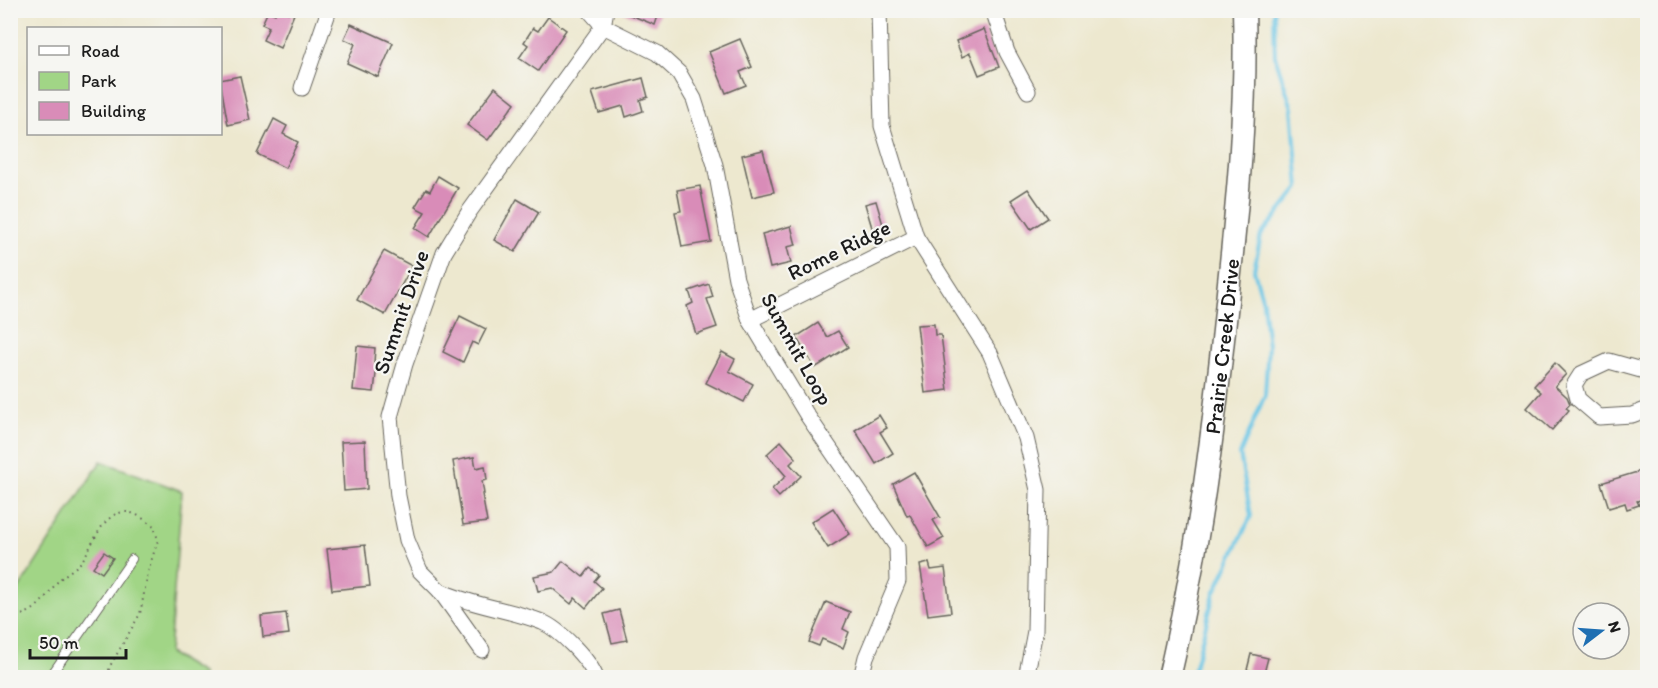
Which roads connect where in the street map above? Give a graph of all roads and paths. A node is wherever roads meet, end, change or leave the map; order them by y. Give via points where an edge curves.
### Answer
1 (329, 10) edge
2 (589, 10) edge
3 (606, 10) edge
4 (879, 10) edge
5 (993, 10) edge
6 (1244, 10) edge
7 (603, 26) junction
8 (302, 88) dead end
9 (1028, 91) dead end
10 (916, 237) junction
11 (750, 320) junction
12 (1647, 372) edge
13 (1647, 409) edge
14 (132, 559) dead end
15 (440, 591) junction
16 (482, 650) dead end
17 (49, 678) edge
18 (596, 678) edge
19 (861, 678) edge
20 (1026, 678) edge
21 (1169, 678) edge

1 - 8 street
2 - 7 street
3 - 7 street, Summit Drive
4 - 10 street via 882,126
5 - 9 street via 1007,52
6 - 21 main road, Prairie Creek Drive via 1246,78 1219,384 1197,548
7 - 11 street, Summit Loop via 657,53 679,73 694,99 715,165 736,279
7 - 15 street, Summit Drive via 469,212 444,253 402,374 390,417 398,496 407,540 420,571
10 - 11 street, Rome Ridge
10 - 20 street via 990,353 1026,438 1038,490 1035,630
11 - 19 street, Summit Loop via 807,415 897,547 898,581
12 - 13 street via 1609,361 1581,374 1574,385 1578,399 1599,417 1632,415
14 - 17 lane
15 - 16 street, Summit Drive
15 - 18 street via 462,601 544,623 582,654

